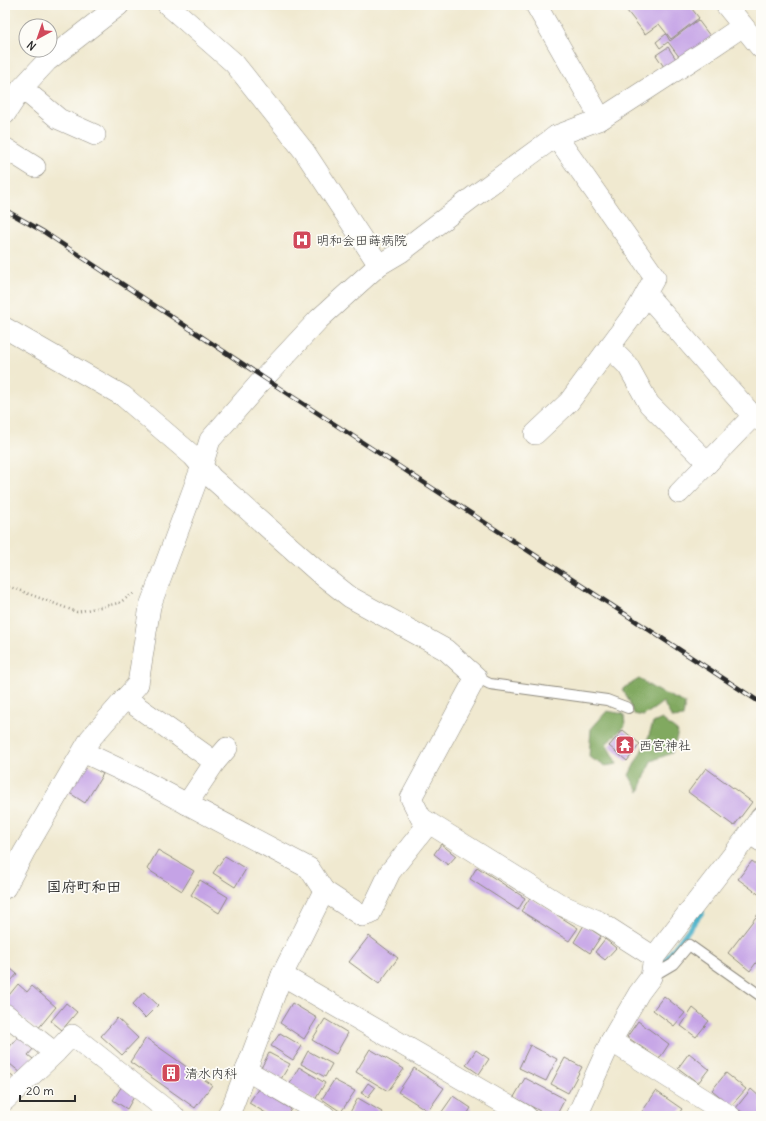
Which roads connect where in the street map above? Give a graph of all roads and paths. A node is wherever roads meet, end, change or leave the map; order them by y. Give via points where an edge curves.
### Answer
1 (119, 5) edge
2 (168, 5) edge
3 (536, 5) edge
4 (726, 5) edge
5 (743, 26) junction
6 (761, 48) edge
7 (22, 88) junction
8 (5, 114) edge
9 (601, 119) junction
10 (95, 135) dead end
11 (556, 136) junction
12 (5, 148) edge
13 (35, 167) dead end
14 (380, 265) junction
15 (646, 294) junction
16 (5, 328) edge
17 (609, 347) junction
18 (757, 418) edge
19 (535, 434) dead end
20 (708, 463) junction
21 (202, 466) junction
22 (679, 493) dead end
23 (161, 576) junction
24 (5, 585) edge
25 (476, 676) junction
26 (126, 698) junction
27 (628, 708) dead end
28 (83, 752) junction
29 (187, 804) junction
30 (430, 823) junction
31 (756, 832) edge
32 (5, 888) edge
33 (324, 891) junction
34 (653, 967) junction
35 (282, 975) junction
36 (761, 996) edge
37 (5, 1014) edge
38 (611, 1041) junction
39 (55, 1053) junction
40 (246, 1070) junction
41 (5, 1100) edge
42 (174, 1116) edge
43 (227, 1116) edge
44 (325, 1116) edge
45 (526, 1116) edge
46 (577, 1116) edge
47 (730, 1116) edge

1 - 7 street via 47,61
2 - 14 street via 234,62 304,151
3 - 9 street
4 - 5 street
5 - 6 street
5 - 9 street
7 - 8 street
7 - 10 street via 59,119
9 - 11 street
11 - 14 street
11 - 15 street via 655,277
12 - 13 street
14 - 21 street via 319,319 264,378 210,440
15 - 17 street
15 - 18 street
16 - 21 street via 123,396
17 - 19 street via 569,402
17 - 20 street via 628,366 649,404
18 - 20 street
20 - 22 street
21 - 23 street
21 - 25 street via 212,478 317,571 350,597 446,650
23 - 24 path via 119,603 77,612
23 - 26 street via 150,606 138,684
25 - 27 lane via 490,684 607,700
25 - 30 street via 411,798 421,818
26 - 28 street via 90,739
26 - 29 street via 221,755
28 - 29 street
28 - 32 street
29 - 33 street via 309,868
30 - 33 street via 390,872 370,914 362,916
30 - 34 street via 561,905 598,921
31 - 34 street
33 - 35 street
34 - 36 lane via 673,964 689,946
34 - 38 street
35 - 40 street
35 - 45 street
37 - 39 street
38 - 46 street
38 - 47 street
39 - 41 street
39 - 42 street via 72,1035
40 - 43 street
40 - 44 street

